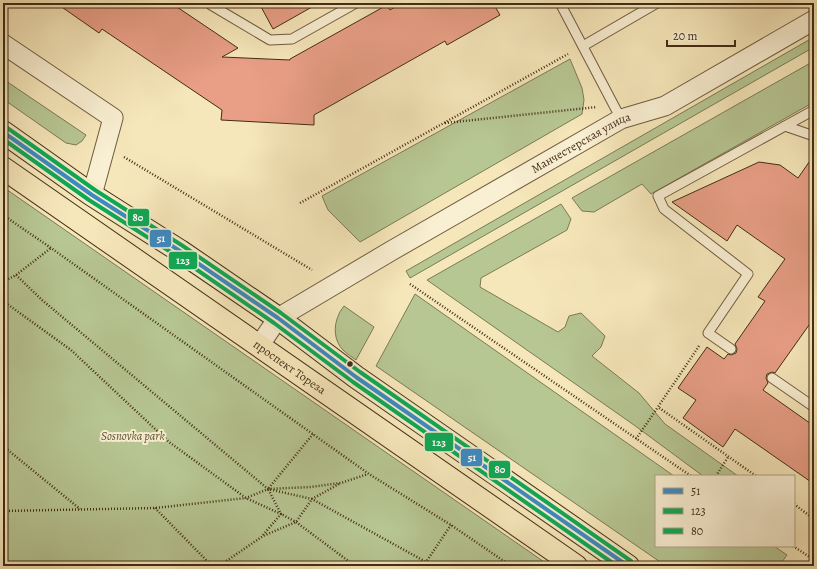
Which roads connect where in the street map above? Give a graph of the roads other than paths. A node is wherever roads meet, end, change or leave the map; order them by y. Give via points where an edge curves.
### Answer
1 (210, 3) edge
2 (356, 3) edge
3 (560, 3) edge
4 (658, 3) edge
5 (814, 20) edge
6 (3, 44) edge
7 (583, 46) junction
8 (814, 110) edge
9 (617, 112) junction
10 (785, 126) junction
11 (3, 132) edge
12 (814, 136) edge
13 (3, 168) edge
14 (92, 195) junction
15 (278, 318) junction
16 (259, 346) junction
17 (731, 349) dead end
18 (772, 378) dead end
19 (814, 407) edge
20 (576, 566) edge
21 (628, 566) edge

1 - 2 lane via 270,40 292,39
3 - 7 lane
4 - 7 lane
5 - 9 street, Манчестерская улица via 665,106
6 - 14 street via 113,118
7 - 9 lane
8 - 10 lane
9 - 15 street, Манчестерская улица
10 - 12 lane
10 - 17 lane via 658,196 664,209 748,274 708,333
11 - 14 main road
13 - 16 main road, проспект Тореза
14 - 15 main road
15 - 16 street, Манчестерская улица
15 - 21 main road via 356,377
16 - 20 main road, проспект Тореза
18 - 19 lane

